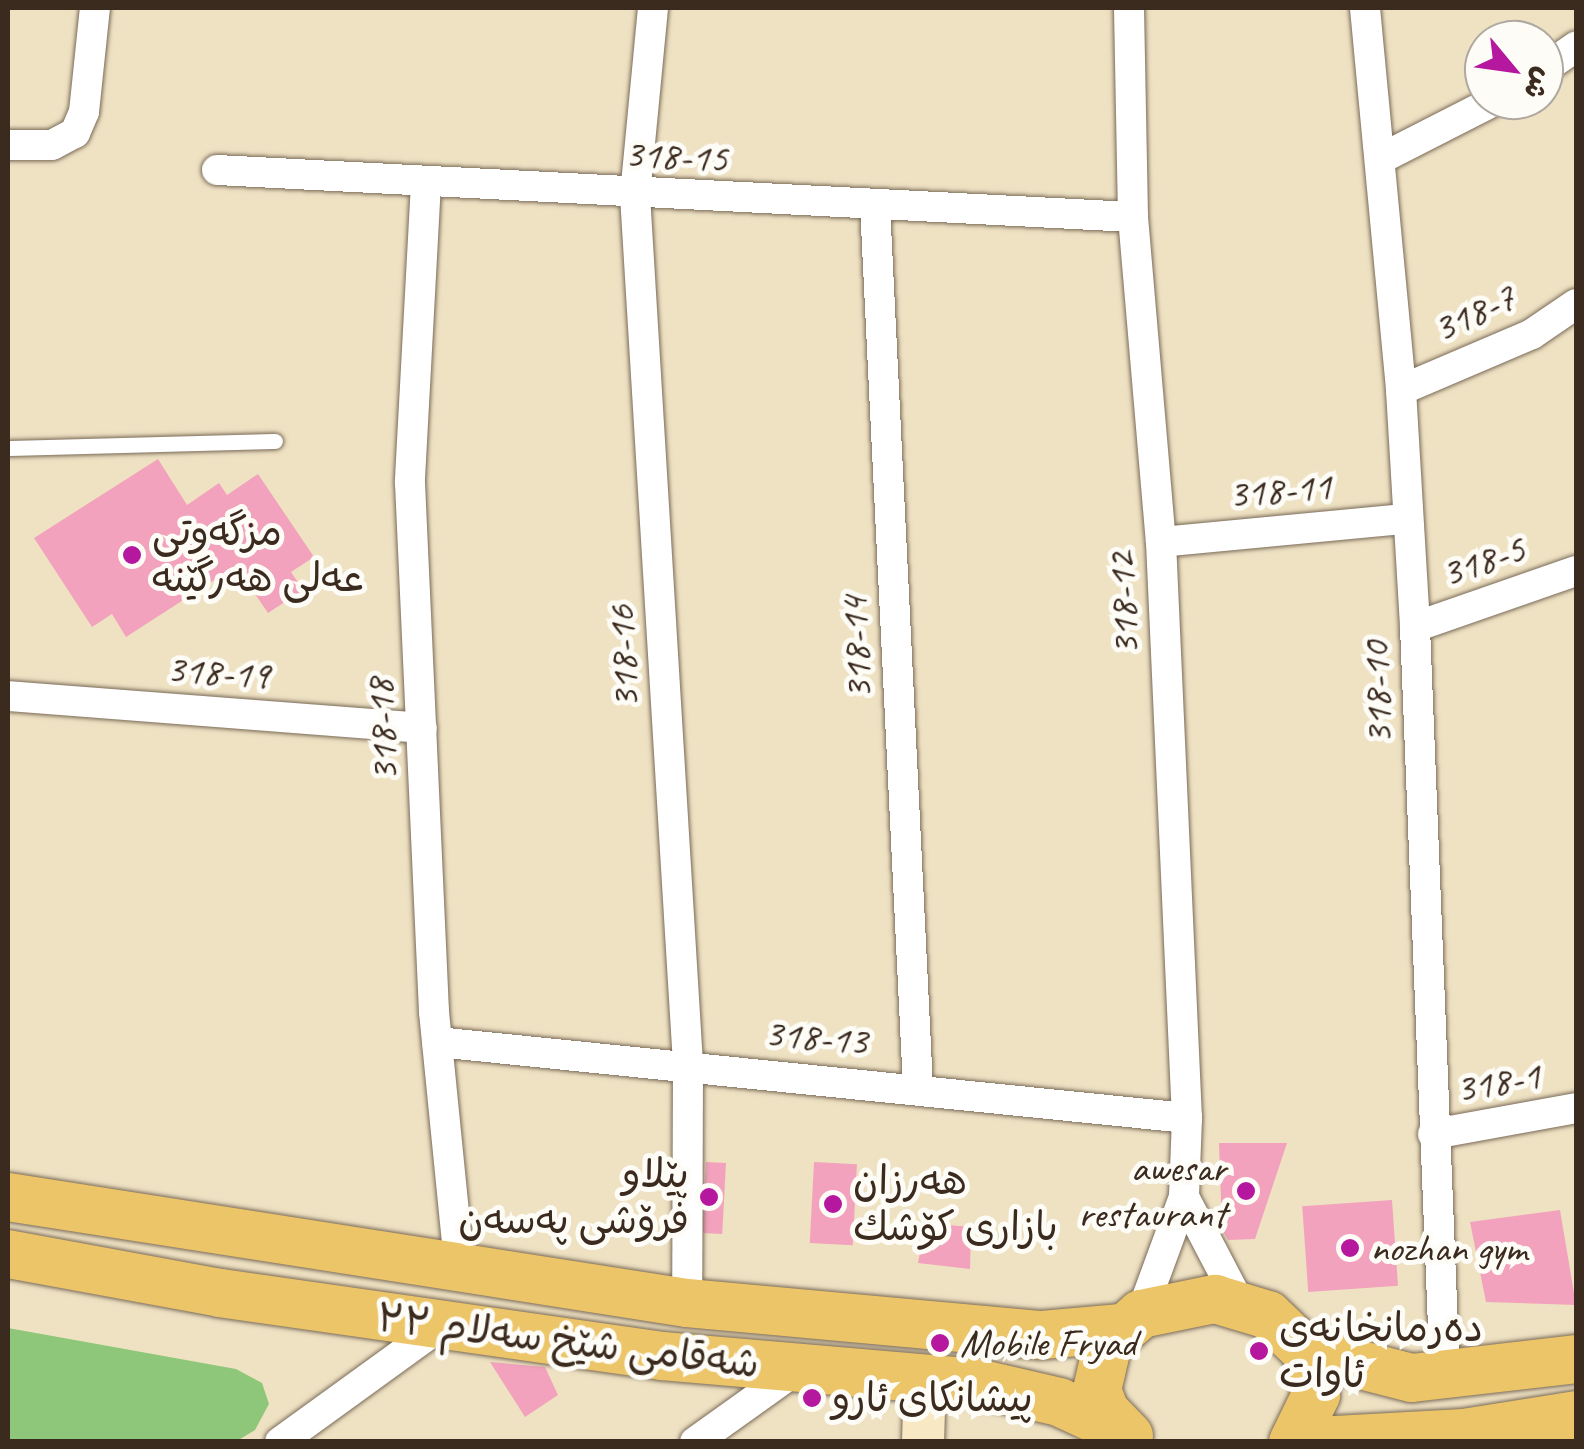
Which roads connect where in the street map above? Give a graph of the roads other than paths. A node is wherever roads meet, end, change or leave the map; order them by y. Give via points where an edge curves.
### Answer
1 (95, 8) edge
2 (653, 8) edge
3 (1129, 8) edge
4 (1365, 8) edge
5 (1464, 116) edge
6 (8, 146) edge
7 (1380, 159) junction
8 (217, 170) dead end
9 (426, 183) junction
10 (635, 194) junction
11 (875, 206) junction
12 (1133, 217) junction
13 (1576, 304) edge
14 (1401, 390) junction
15 (276, 441) dead end
16 (8, 448) edge
17 (1406, 519) junction
18 (1161, 542) junction
19 (1576, 571) edge
20 (1415, 627) junction
21 (8, 696) edge
22 (422, 728) junction
23 (437, 1042) junction
24 (688, 1066) junction
25 (918, 1087) junction
26 (1576, 1108) edge
27 (1187, 1118) junction
28 (1433, 1134) junction
29 (1184, 1196) junction
30 (8, 1197) edge
31 (8, 1254) edge
32 (460, 1272) junction
33 (687, 1303) junction
34 (1240, 1304) junction
35 (1131, 1321) junction
36 (440, 1326) junction
37 (1306, 1351) junction
38 (1576, 1358) edge
39 (796, 1370) junction
40 (1444, 1377) junction
41 (924, 1378) junction
42 (1576, 1415) edge
43 (1130, 1437) edge
44 (280, 1442) edge
45 (695, 1442) edge
46 (923, 1442) edge
47 (1296, 1442) edge

1 - 6 street via 84,112 74,133 52,144
2 - 10 street, 318-16
3 - 12 street, 318-12
4 - 7 street, 318-10
5 - 7 street
7 - 14 street, 318-10
8 - 9 street, 318-15
9 - 10 street, 318-15
9 - 22 street, 318-18 via 410,483
10 - 11 street, 318-15
10 - 24 street, 318-16
11 - 12 street, 318-15
11 - 25 street, 318-14
12 - 18 street, 318-12
13 - 14 street, 318-7 via 1532,334
14 - 17 street, 318-10
15 - 16 lane
17 - 18 street, 318-11
17 - 20 street, 318-10
18 - 27 street, 318-12
19 - 20 street, 318-5
20 - 28 street, 318-10
21 - 22 street, 318-19
22 - 23 street, 318-18
23 - 24 street, 318-13
23 - 32 street, 318-18
24 - 25 street, 318-13
24 - 33 street, 318-16
25 - 27 street, 318-13
26 - 28 street, 318-1
27 - 29 street, 318-12
28 - 40 street, 318-10
29 - 34 street, 318-12
29 - 35 street, 318-12
30 - 32 main road, شەقامی شێخ سەلام ٣٣
31 - 36 main road, شەقامی شێخ سەلام ٣٣
32 - 33 main road, شەقامی شێخ سەلام ٣٣
33 - 35 main road, شەقامی شێخ سەلام ٣٣ via 1042,1335
34 - 35 main road, شەقامی شێخ سەلام ٣٣ via 1190,1299
34 - 37 main road, شەقامی شێخ سەلام ٣٣ via 1286,1328
35 - 43 main road, شەقامی شێخ سەلام ٣٣ via 1098,1370 1097,1390
36 - 39 main road, شەقامی شێخ سەلام ٣٣
36 - 44 street
37 - 40 main road, شەقامی شێخ سەلام ٣٣ via 1371,1371
37 - 47 main road via 1316,1394
38 - 40 main road, شەقامی شێخ سەلام ٣٣
39 - 41 main road, شەقامی شێخ سەلام ٣٣
39 - 45 street
41 - 43 main road, شەقامی شێخ سەلام ٣٣ via 1025,1392
41 - 46 street
42 - 47 main road via 1464,1434

